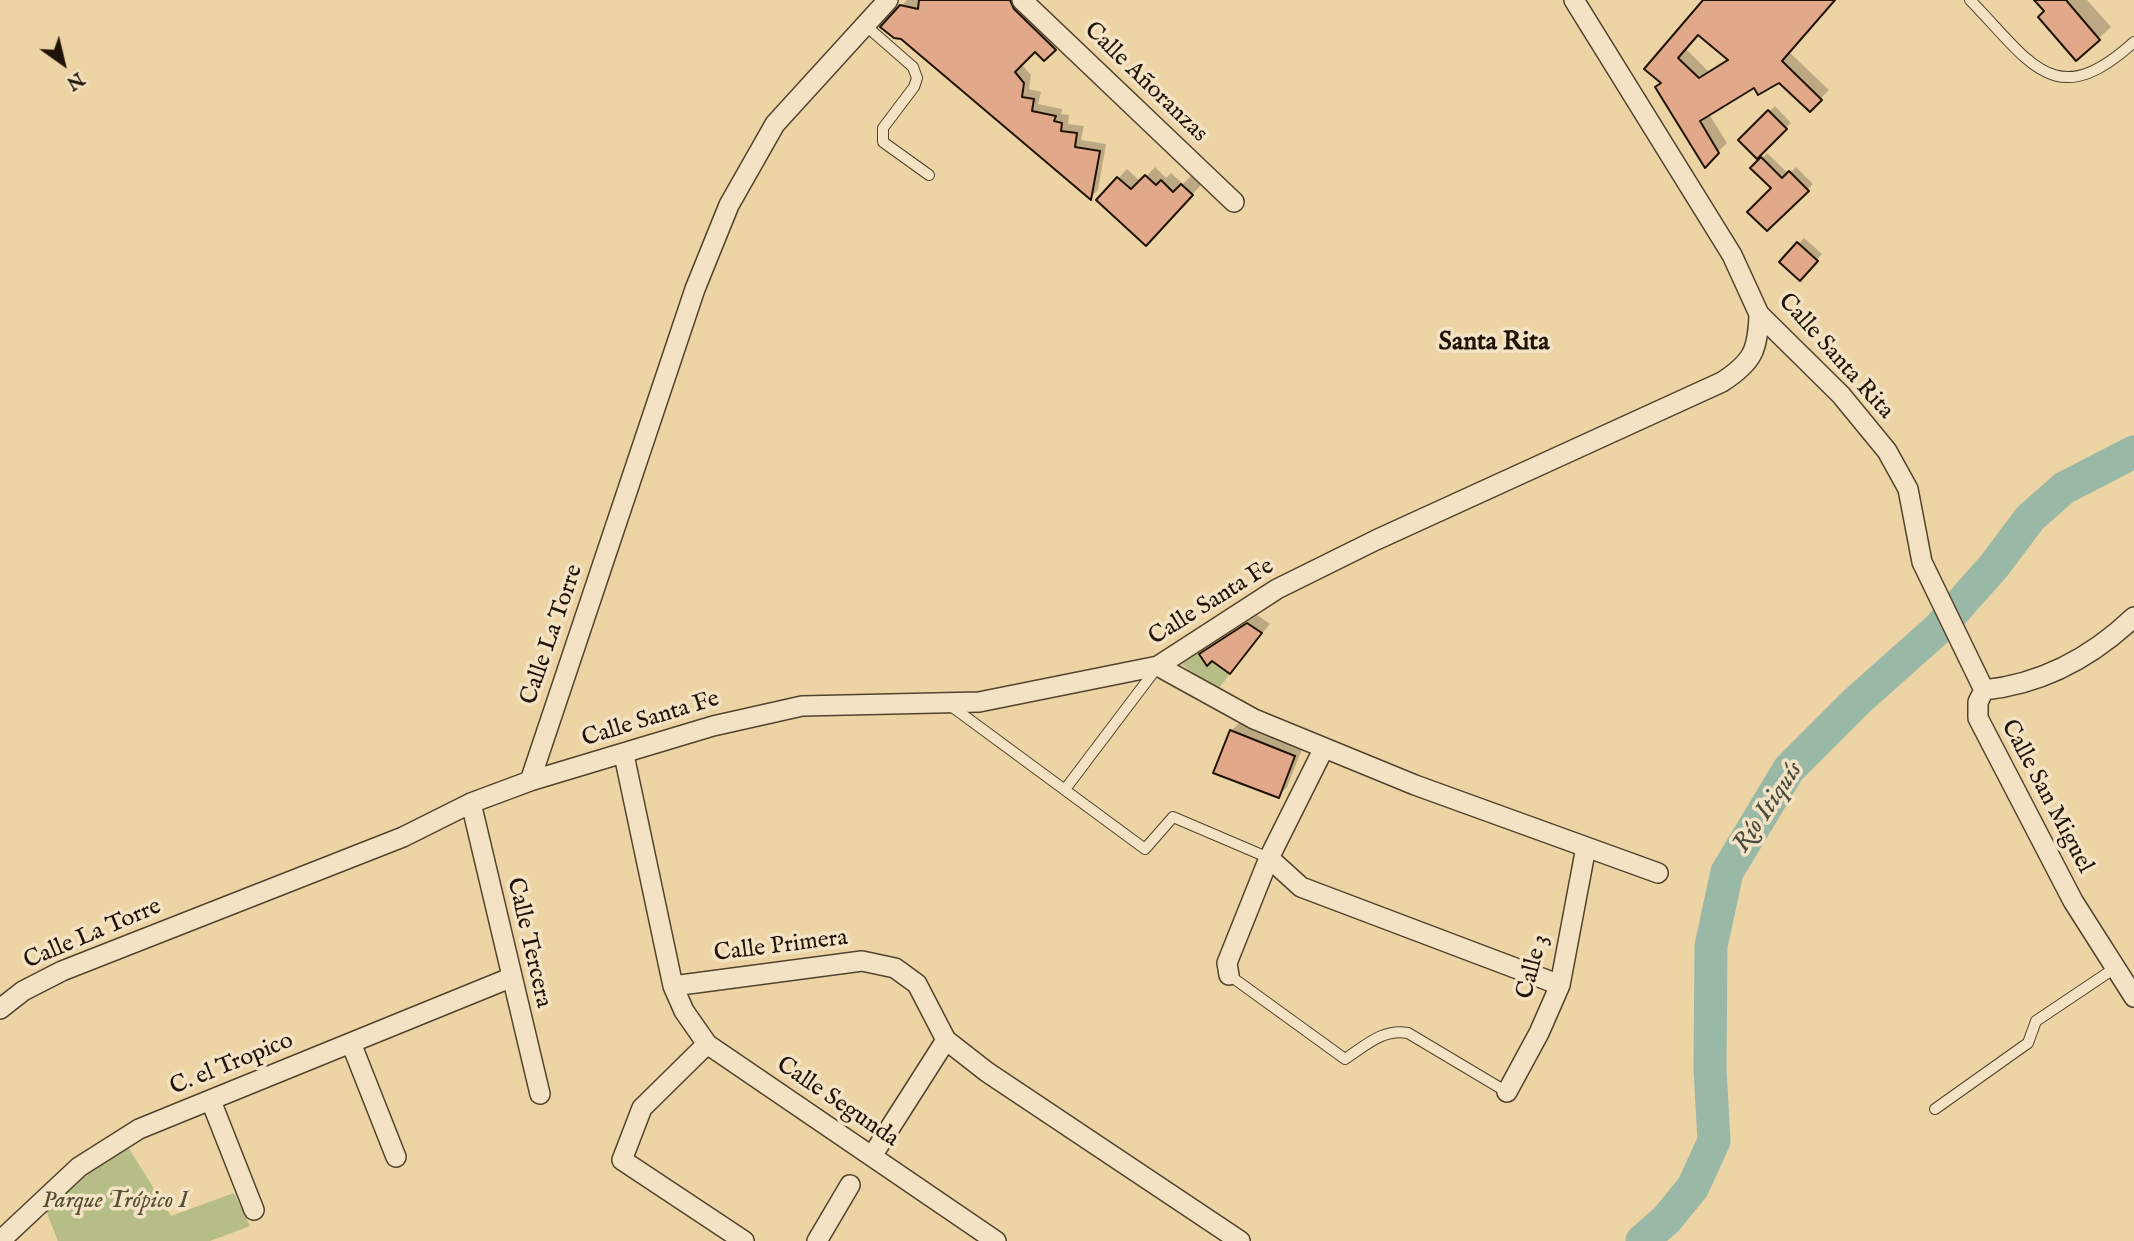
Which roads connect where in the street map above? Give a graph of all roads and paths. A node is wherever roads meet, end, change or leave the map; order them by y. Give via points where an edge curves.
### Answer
1 (888, 0) edge
2 (1022, 0) edge
3 (1574, 0) edge
4 (1970, 0) edge
5 (865, 25) junction
6 (2134, 42) edge
7 (929, 175) dead end
8 (1234, 202) dead end
9 (1759, 314) junction
10 (2134, 617) edge
11 (1158, 666) junction
12 (1984, 690) junction
13 (950, 705) junction
14 (1324, 748) junction
15 (624, 755) junction
16 (530, 781) junction
17 (1066, 788) junction
18 (471, 803) junction
19 (1586, 847) junction
20 (1269, 858) junction
21 (1658, 873) dead end
22 (2115, 968) junction
23 (1229, 975) joint
24 (510, 978) junction
25 (1560, 985) junction
26 (673, 986) junction
27 (2134, 997) edge
28 (0, 1009) edge
29 (946, 1040) junction
30 (351, 1043) junction
31 (707, 1044) junction
32 (1507, 1092) joint
33 (540, 1094) dead end
34 (211, 1101) junction
35 (1935, 1109) dead end
36 (872, 1156) junction
37 (396, 1157) dead end
38 (850, 1185) dead end
39 (254, 1210) dead end
40 (0, 1241) edge
41 (744, 1241) edge
42 (817, 1241) edge
43 (996, 1241) edge
44 (1240, 1241) edge

1 - 5 street, Calle La Torre
2 - 8 street, Calle Añoranzas
3 - 9 street, Calle Santa Rita via 1732,254
4 - 6 lane via 2035,66 2061,78 2085,77 2111,63
5 - 7 lane via 913,67 917,78 883,128 883,142
5 - 16 street, Calle La Torre via 775,124 729,205 695,289
9 - 11 street, Calle Santa Fe via 1753,354 1722,382 1277,589
9 - 12 street, Calle Santa Rita via 1841,394 1887,451 1908,489 1922,562
10 - 12 street, Calle San Miguel via 2109,641 2073,664 2013,687
11 - 13 street, Calle Santa Fe via 1007,698
11 - 14 street via 1254,719
11 - 17 lane
12 - 22 street, Calle San Miguel via 1978,719 2073,901
13 - 15 street, Calle Santa Fe via 802,706 713,726
13 - 17 lane
14 - 19 street
14 - 20 street
15 - 16 street, Calle Santa Fe
15 - 26 street
16 - 18 street, Calle La Torre
17 - 20 lane via 1145,849 1173,817
18 - 24 street, Calle Tercera
18 - 28 street, Calle La Torre via 403,837 62,971
19 - 21 street
19 - 25 street, Calle 3
20 - 23 street via 1227,963
20 - 25 street via 1300,887
22 - 27 street, Calle San Miguel
22 - 35 lane via 2036,1021 2028,1043
23 - 32 lane via 1345,1059 1395,1030 1408,1033
24 - 30 street, C. el Tropico
24 - 33 street, Calle Tercera
25 - 32 street, Calle 3
26 - 29 street, Calle Primera via 862,961 895,968 917,984
26 - 31 street, Calle Segunda
29 - 36 street
29 - 44 street, Calle Primera via 986,1072
30 - 34 street, C. el Tropico
30 - 37 street
31 - 36 street, Calle Segunda
31 - 41 street via 642,1108 622,1160
34 - 39 street
34 - 40 street, C. el Tropico via 109,1145
36 - 43 street, Calle Segunda
38 - 42 street

